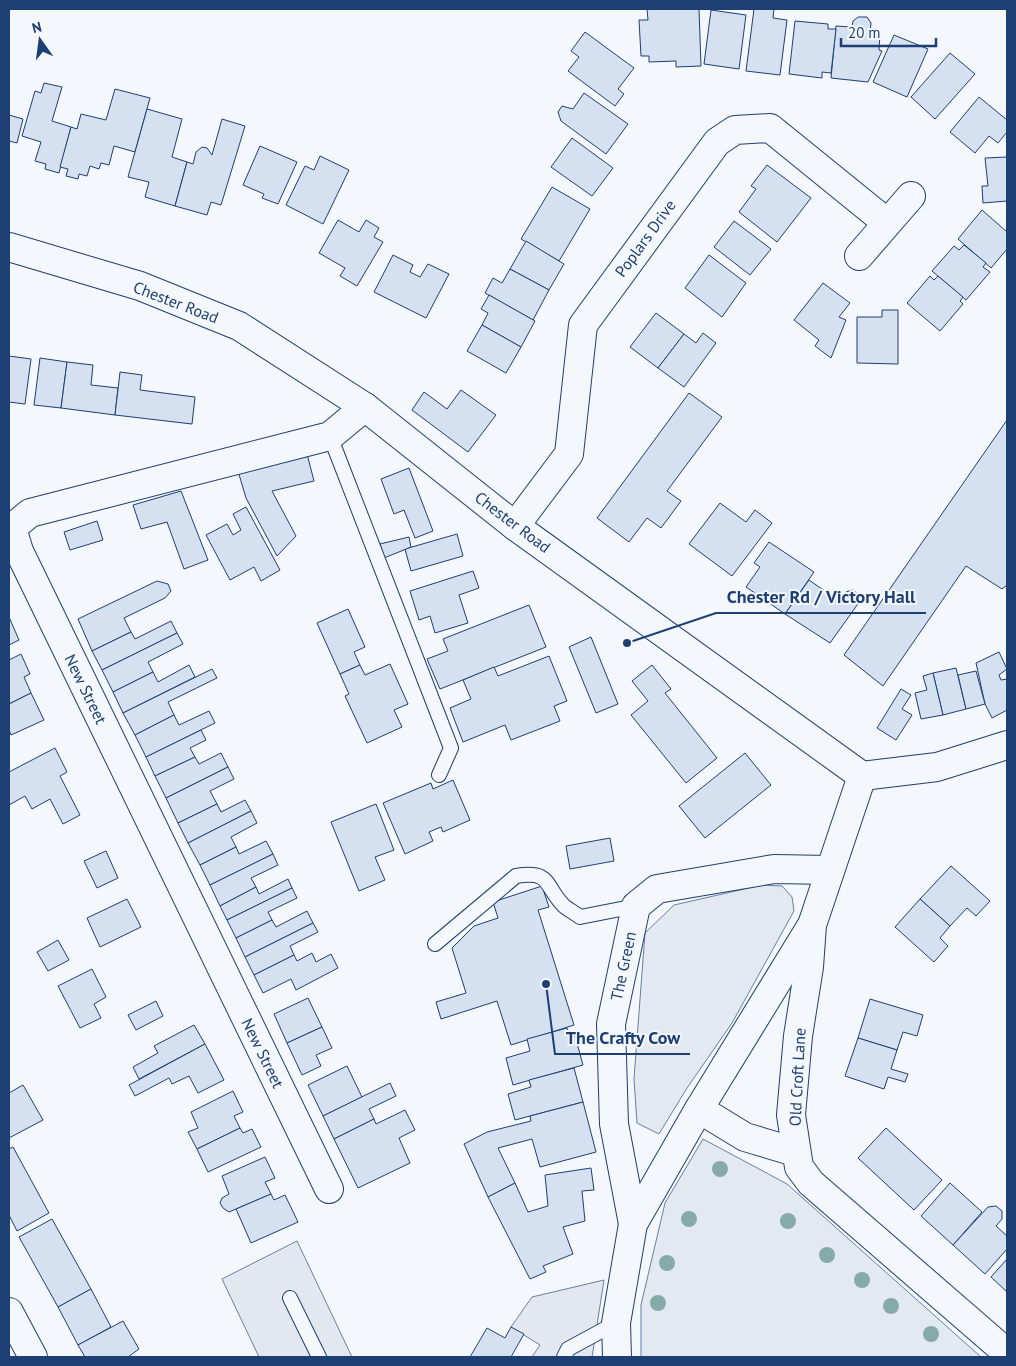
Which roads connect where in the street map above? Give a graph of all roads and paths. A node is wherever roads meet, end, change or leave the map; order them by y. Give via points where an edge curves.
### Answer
1 (911, 196) dead end
2 (886, 222) junction
3 (9, 247) edge
4 (859, 256) dead end
5 (365, 407) junction
6 (330, 436) junction
7 (516, 526) junction
8 (1007, 745) edge
9 (439, 775) dead end
10 (862, 776) junction
11 (829, 870) junction
12 (636, 906) junction
13 (812, 925) junction
14 (435, 944) dead end
15 (699, 1109) junction
16 (795, 1152) junction
17 (330, 1189) dead end
18 (633, 1224) junction
19 (290, 1298) dead end
20 (9, 1312) edge
21 (616, 1323) junction
22 (1007, 1353) edge
23 (34, 1357) edge
24 (319, 1357) edge
25 (564, 1357) edge
26 (617, 1357) edge

1 - 2 street
2 - 4 street
2 - 7 street, Poplars Drive via 770,128 735,130 717,142 583,325 569,454
3 - 5 street, Chester Road via 140,286 239,326
5 - 6 street, New Street
5 - 7 street, Chester Road
6 - 9 lane via 451,748
6 - 17 street, New Street via 30,513 12,528 18,551
7 - 10 street, Chester Road
8 - 10 street via 937,767
10 - 11 street, Old Croft Lane
11 - 12 street via 774,869 657,889
11 - 13 street, Old Croft Lane
12 - 14 lane via 580,917 564,905 546,880 533,873 516,876
12 - 18 street, The Green via 611,1024 614,1124
13 - 15 street, The Green
13 - 16 street, Old Croft Lane via 791,1115
15 - 16 street via 745,1137
15 - 18 street, The Green
16 - 22 street, Old Croft Lane via 799,1168 811,1183
18 - 21 street, The Green
19 - 24 lane
20 - 23 street
21 - 25 lane via 568,1349
21 - 26 street, The Green

